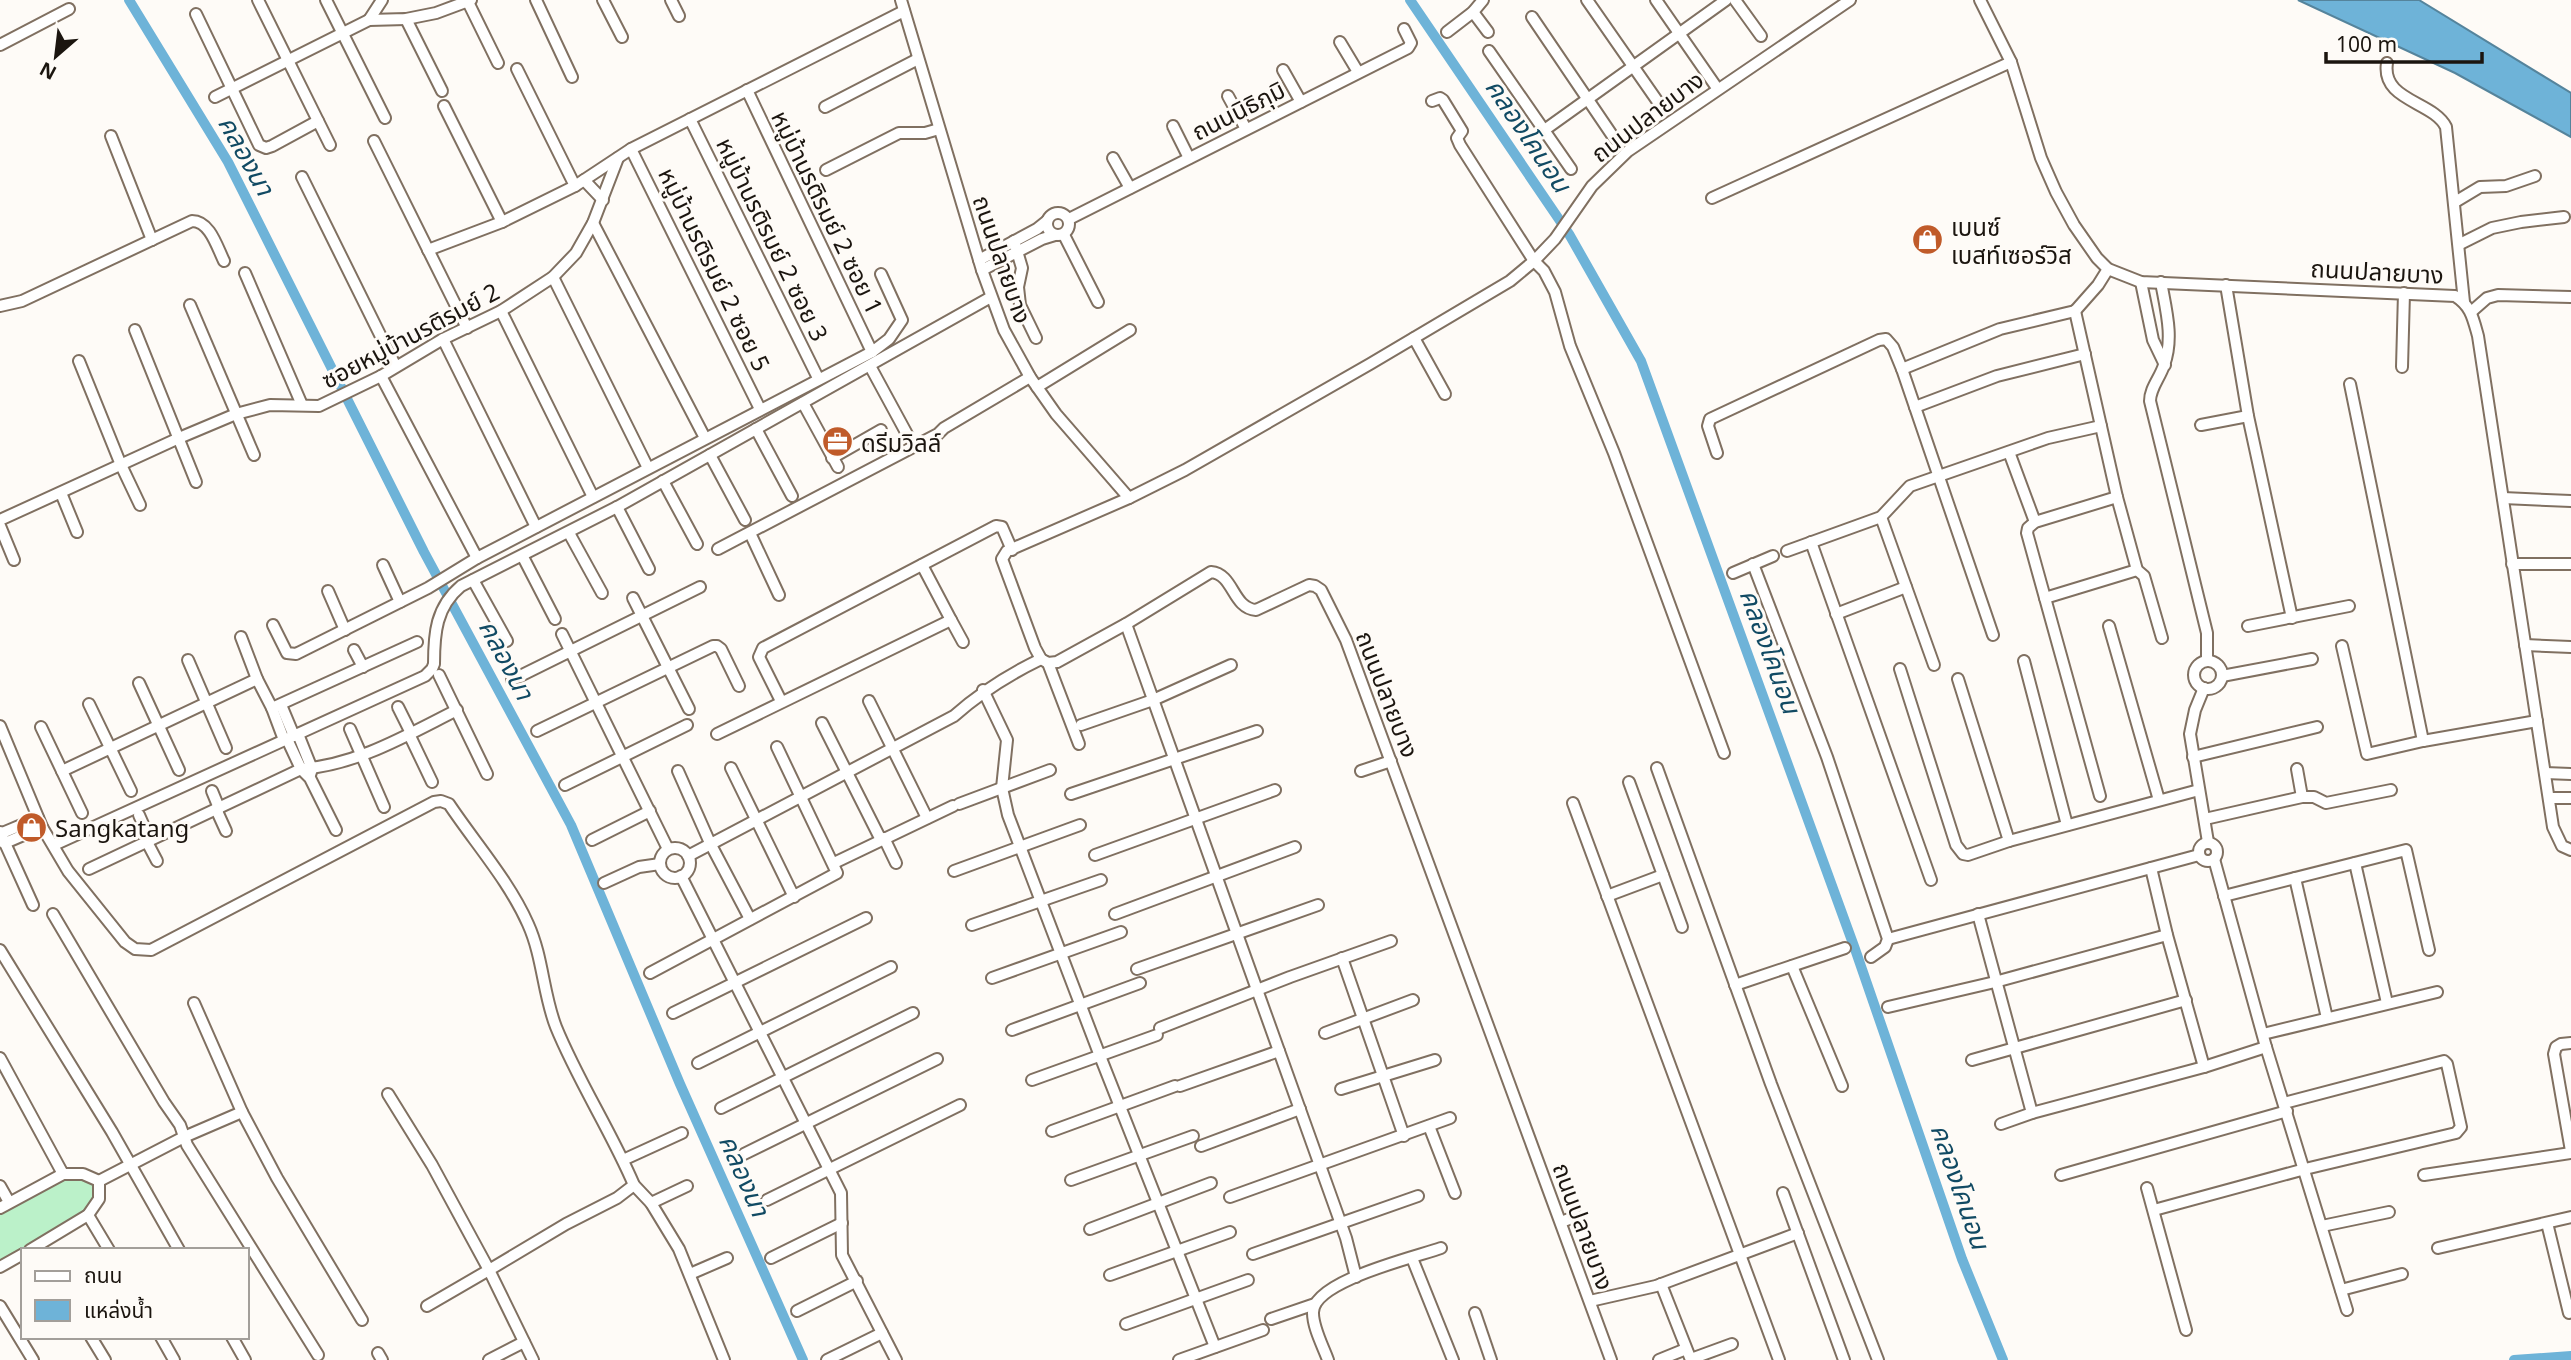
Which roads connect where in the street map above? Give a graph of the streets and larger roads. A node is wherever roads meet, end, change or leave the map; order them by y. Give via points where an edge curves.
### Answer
1 (258, 0) edge
2 (326, 0) edge
3 (382, 0) edge
4 (536, 0) edge
5 (603, 0) edge
6 (671, 0) edge
7 (1483, 0) edge
8 (1587, 0) edge
9 (1656, 0) edge
10 (1726, 0) edge
11 (1735, 0) edge
12 (1850, 0) edge
13 (1980, 0) edge
14 (470, 1) edge
15 (902, 6) edge
16 (69, 9) dead end
17 (1474, 12) junction
18 (196, 13) dead end
19 (679, 16) dead end
20 (1532, 17) dead end
21 (406, 19) junction
22 (369, 20) junction
23 (1404, 29) dead end
24 (1447, 32) dead end
25 (1488, 32) dead end
26 (343, 33) junction
27 (1679, 34) junction
28 (1761, 36) dead end
29 (622, 37) dead end
30 (1340, 42) dead end
31 (0, 45) edge
32 (1489, 51) dead end
33 (918, 59) junction
34 (288, 60) junction
35 (2011, 62) junction
36 (498, 63) dead end
37 (2387, 63) dead end
38 (1633, 66) junction
39 (517, 69) dead end
40 (1283, 70) dead end
41 (1358, 72) junction
42 (572, 77) dead end
43 (233, 88) junction
44 (1717, 88) junction
45 (747, 90) junction
46 (442, 91) dead end
47 (1228, 96) dead end
48 (215, 97) dead end
49 (1588, 99) junction
50 (1432, 101) dead end
51 (1301, 102) junction
52 (1658, 102) dead end
53 (444, 106) dead end
54 (825, 107) dead end
55 (385, 118) dead end
56 (690, 119) junction
57 (318, 121) junction
58 (1173, 126) dead end
59 (939, 129) junction
60 (1246, 129) junction
61 (1543, 131) junction
62 (111, 136) dead end
63 (1614, 138) dead end
64 (374, 141) dead end
65 (330, 145) dead end
66 (632, 149) junction
67 (618, 158) junction
68 (1112, 158) dead end
69 (1189, 158) junction
70 (1570, 169) dead end
71 (826, 170) dead end
72 (2535, 176) dead end
73 (302, 177) dead end
74 (579, 183) junction
75 (1130, 188) junction
76 (1712, 198) dead end
77 (603, 200) junction
78 (2455, 202) junction
79 (2564, 217) dead end
80 (1069, 219) junction
81 (1047, 221) junction
82 (502, 222) junction
83 (593, 223) junction
84 (1059, 235) junction
85 (152, 240) junction
86 (2460, 244) junction
87 (1016, 246) junction
88 (428, 250) junction
89 (224, 261) dead end
90 (1534, 261) junction
91 (980, 265) junction
92 (2108, 269) junction
93 (245, 272) dead end
94 (881, 274) dead end
95 (553, 277) junction
96 (2141, 282) junction
97 (2161, 282) junction
98 (2226, 285) junction
99 (2404, 293) junction
100 (991, 297) junction
101 (2571, 297) edge
102 (1098, 302) dead end
103 (2464, 302) junction
104 (190, 305) dead end
105 (0, 306) edge
106 (501, 311) junction
107 (2075, 311) junction
108 (2472, 312) junction
109 (467, 328) junction
110 (135, 330) dead end
111 (1130, 330) dead end
112 (1036, 338) dead end
113 (1414, 338) junction
114 (443, 339) junction
115 (872, 352) junction
116 (2085, 354) junction
117 (79, 361) dead end
118 (395, 365) junction
119 (2165, 365) junction
120 (870, 366) junction
121 (2402, 368) dead end
122 (1902, 369) junction
123 (1030, 377) junction
124 (377, 378) junction
125 (818, 378) junction
126 (2350, 384) dead end
127 (1037, 387) junction
128 (1445, 394) dead end
129 (803, 403) junction
130 (302, 405) junction
131 (1915, 407) junction
132 (760, 409) junction
133 (236, 414) junction
134 (2248, 416) junction
135 (2201, 425) dead end
136 (2101, 426) junction
137 (756, 429) junction
138 (881, 430) dead end
139 (908, 436) dead end
140 (178, 438) junction
141 (705, 438) junction
142 (2008, 452) junction
143 (1717, 453) dead end
144 (254, 455) dead end
145 (710, 455) junction
146 (121, 465) junction
147 (648, 468) junction
148 (1939, 476) junction
149 (663, 481) junction
150 (196, 482) dead end
151 (61, 493) junction
152 (792, 496) dead end
153 (593, 497) junction
154 (2117, 497) junction
155 (1129, 498) junction
156 (2502, 498) junction
157 (2571, 501) edge
158 (140, 505) dead end
159 (617, 507) junction
160 (1881, 517) junction
161 (0, 520) edge
162 (745, 520) dead end
163 (2035, 523) junction
164 (0, 526) edge
165 (536, 527) junction
166 (77, 532) dead end
167 (569, 533) junction
168 (750, 533) junction
169 (1811, 542) junction
170 (697, 544) dead end
171 (718, 549) dead end
172 (1012, 550) junction
173 (1787, 551) dead end
174 (1773, 556) dead end
175 (523, 557) junction
176 (477, 558) junction
177 (14, 560) dead end
178 (1753, 564) junction
179 (2512, 564) junction
180 (2571, 564) edge
181 (383, 565) dead end
182 (922, 565) junction
183 (649, 569) dead end
184 (2137, 570) junction
185 (1733, 573) dead end
186 (472, 580) junction
187 (700, 587) dead end
188 (1906, 587) junction
189 (328, 591) dead end
190 (602, 593) dead end
191 (779, 595) dead end
192 (633, 598) dead end
193 (2045, 598) junction
194 (400, 602) junction
195 (2349, 606) dead end
196 (1836, 614) junction
197 (642, 615) junction
198 (2292, 618) junction
199 (555, 619) dead end
200 (951, 620) junction
201 (1126, 624) junction
202 (273, 625) dead end
203 (2109, 626) dead end
204 (2248, 626) dead end
205 (345, 630) junction
206 (562, 634) dead end
207 (1993, 635) dead end
208 (241, 638) dead end
209 (2162, 638) dead end
210 (507, 641) dead end
211 (417, 642) dead end
212 (963, 642) dead end
213 (2525, 645) junction
214 (2342, 646) dead end
215 (2571, 647) edge
216 (354, 650) dead end
217 (570, 651) junction
218 (2312, 659) dead end
219 (188, 660) dead end
220 (2024, 660) dead end
221 (1044, 661) junction
222 (2207, 661) junction
223 (1934, 664) dead end
224 (1231, 665) dead end
225 (363, 667) junction
226 (668, 667) junction
227 (1900, 669) dead end
228 (439, 675) dead end
229 (2222, 676) junction
230 (257, 679) junction
231 (1958, 679) dead end
232 (512, 680) dead end
233 (139, 682) dead end
234 (739, 685) dead end
235 (2204, 688) junction
236 (983, 690) junction
237 (1153, 700) junction
238 (781, 701) junction
239 (869, 701) dead end
240 (596, 702) junction
241 (89, 704) dead end
242 (208, 704) junction
243 (398, 706) dead end
244 (276, 707) junction
245 (689, 709) dead end
246 (457, 710) junction
247 (2537, 721) junction
248 (822, 723) dead end
249 (687, 725) dead end
250 (1081, 725) dead end
251 (0, 726) edge
252 (160, 726) junction
253 (41, 727) dead end
254 (2317, 727) dead end
255 (350, 729) dead end
256 (1257, 731) dead end
257 (537, 732) dead end
258 (410, 733) junction
259 (717, 734) dead end
260 (290, 737) junction
261 (2423, 740) junction
262 (1079, 744) dead end
263 (776, 747) dead end
264 (226, 748) dead end
265 (110, 749) junction
266 (894, 749) junction
267 (1724, 753) dead end
268 (362, 755) junction
269 (623, 757) junction
270 (2193, 757) junction
271 (1174, 759) junction
272 (1391, 761) junction
273 (731, 768) dead end
274 (1657, 768) dead end
275 (2297, 768) dead end
276 (179, 770) dead end
277 (1050, 770) dead end
278 (62, 771) junction
279 (678, 771) dead end
280 (1361, 771) dead end
281 (307, 772) junction
282 (2545, 773) junction
283 (487, 774) dead end
284 (848, 774) junction
285 (2571, 774) edge
286 (432, 782) dead end
287 (1629, 782) dead end
288 (565, 785) dead end
289 (1002, 788) junction
290 (1275, 790) dead end
291 (2199, 790) junction
292 (2391, 790) dead end
293 (131, 791) dead end
294 (212, 791) dead end
295 (1071, 794) dead end
296 (2101, 796) dead end
297 (802, 797) junction
298 (2302, 797) junction
299 (2549, 798) junction
300 (2571, 798) edge
301 (2159, 800) junction
302 (1573, 803) dead end
303 (384, 807) dead end
304 (217, 808) junction
305 (650, 811) junction
306 (82, 813) dead end
307 (139, 815) dead end
308 (927, 818) junction
309 (2205, 818) junction
310 (1196, 819) junction
311 (755, 821) junction
312 (40, 823) junction
313 (1080, 825) dead end
314 (2067, 825) junction
315 (336, 830) dead end
316 (226, 831) dead end
317 (1, 836) edge
318 (883, 839) junction
319 (592, 840) dead end
320 (148, 841) junction
321 (2009, 841) junction
322 (2208, 842) junction
323 (710, 843) junction
324 (54, 845) junction
325 (1020, 845) junction
326 (1295, 847) dead end
327 (668, 849) junction
328 (2571, 850) edge
329 (1095, 855) dead end
330 (2199, 855) junction
331 (688, 856) junction
332 (2214, 859) junction
333 (157, 862) dead end
334 (834, 863) junction
335 (896, 863) dead end
336 (2355, 863) junction
337 (660, 864) junction
338 (2151, 868) junction
339 (89, 869) dead end
340 (954, 871) dead end
341 (681, 876) junction
342 (1216, 876) junction
343 (1663, 876) junction
344 (2295, 878) junction
345 (1101, 880) dead end
346 (1931, 880) dead end
347 (604, 883) dead end
348 (1607, 896) junction
349 (2224, 896) junction
350 (794, 897) junction
351 (1042, 901) junction
352 (33, 905) dead end
353 (1318, 905) dead end
354 (53, 914) dead end
355 (1115, 914) dead end
356 (1978, 914) junction
357 (866, 918) dead end
358 (750, 919) junction
359 (972, 925) dead end
360 (1682, 927) dead end
361 (1121, 932) dead end
362 (1237, 935) junction
363 (2167, 935) junction
364 (714, 939) junction
365 (1888, 939) junction
366 (1391, 941) dead end
367 (1845, 948) dead end
368 (0, 950) edge
369 (2429, 950) dead end
370 (1060, 954) junction
371 (1871, 957) dead end
372 (1342, 958) junction
373 (1792, 965) junction
374 (891, 967) dead end
375 (1137, 969) dead end
376 (650, 973) dead end
377 (992, 978) dead end
378 (736, 982) junction
379 (1995, 982) junction
380 (1140, 983) dead end
381 (1735, 985) junction
382 (1257, 992) junction
383 (2437, 992) dead end
384 (2186, 999) junction
385 (1413, 1000) dead end
386 (194, 1003) dead end
387 (2387, 1003) junction
388 (1080, 1004) junction
389 (1888, 1007) dead end
390 (673, 1013) dead end
391 (914, 1013) dead end
392 (2328, 1018) junction
393 (1363, 1019) junction
394 (1012, 1030) dead end
395 (761, 1032) junction
396 (1325, 1033) dead end
397 (2263, 1034) junction
398 (2571, 1043) edge
399 (2266, 1047) junction
400 (2015, 1048) junction
401 (1279, 1051) junction
402 (1100, 1056) junction
403 (0, 1058) edge
404 (937, 1059) dead end
405 (1435, 1060) dead end
406 (1972, 1060) dead end
407 (698, 1063) dead end
408 (2204, 1067) junction
409 (1383, 1076) junction
410 (784, 1077) junction
411 (1032, 1080) dead end
412 (1842, 1086) dead end
413 (1341, 1089) dead end
414 (388, 1094) dead end
415 (960, 1105) dead end
416 (1121, 1106) junction
417 (2286, 1107) junction
418 (721, 1108) dead end
419 (1300, 1109) junction
420 (242, 1112) junction
421 (2032, 1113) junction
422 (1450, 1118) dead end
423 (807, 1123) junction
424 (2001, 1124) dead end
425 (1429, 1126) junction
426 (1052, 1131) dead end
427 (682, 1133) dead end
428 (1193, 1136) dead end
429 (1404, 1136) junction
430 (184, 1137) junction
431 (1201, 1146) dead end
432 (2571, 1152) edge
433 (744, 1154) dead end
434 (1140, 1154) junction
435 (623, 1160) junction
436 (132, 1166) junction
437 (1320, 1166) junction
438 (830, 1169) junction
439 (2305, 1169) junction
440 (63, 1174) junction
441 (2061, 1175) dead end
442 (2424, 1175) dead end
443 (1071, 1180) dead end
444 (99, 1181) junction
445 (1211, 1183) dead end
446 (634, 1185) junction
447 (0, 1186) edge
448 (687, 1186) dead end
449 (2147, 1188) dead end
450 (1455, 1193) dead end
451 (1783, 1193) dead end
452 (1230, 1196) dead end
453 (1418, 1196) dead end
454 (767, 1200) dead end
455 (651, 1203) junction
456 (1159, 1203) junction
457 (5, 1205) edge
458 (2154, 1210) junction
459 (2389, 1212) dead end
460 (88, 1215) junction
461 (1577, 1216) dead end
462 (2571, 1217) edge
463 (842, 1223) junction
464 (1561, 1223) junction
465 (2547, 1223) junction
466 (1341, 1224) junction
467 (2322, 1226) junction
468 (1090, 1229) dead end
469 (1230, 1232) dead end
470 (1798, 1233) junction
471 (37, 1248) edge
472 (108, 1248) edge
473 (178, 1248) edge
474 (1441, 1248) dead end
475 (2438, 1248) dead end
476 (1178, 1251) junction
477 (1253, 1254) dead end
478 (21, 1255) edge
479 (1739, 1255) junction
480 (727, 1258) dead end
481 (771, 1258) dead end
482 (1412, 1258) junction
483 (0, 1267) edge
484 (489, 1270) junction
485 (690, 1274) junction
486 (2402, 1274) dead end
487 (1110, 1275) dead end
488 (1356, 1276) junction
489 (1248, 1280) dead end
490 (857, 1281) junction
491 (1661, 1284) junction
492 (2341, 1290) junction
493 (1196, 1298) junction
494 (1590, 1301) junction
495 (1315, 1304) junction
496 (0, 1306) edge
497 (426, 1306) dead end
498 (2347, 1310) dead end
499 (797, 1311) dead end
500 (1475, 1313) dead end
501 (2568, 1313) dead end
502 (1270, 1319) dead end
503 (362, 1320) dead end
504 (1126, 1324) dead end
505 (1263, 1330) dead end
506 (2186, 1330) dead end
507 (882, 1333) junction
508 (92, 1339) edge
509 (162, 1339) edge
510 (233, 1339) edge
511 (524, 1342) junction
512 (1732, 1344) dead end
513 (1215, 1347) junction
514 (318, 1354) dead end
515 (1690, 1356) edge
516 (33, 1360) edge
517 (105, 1360) edge
518 (174, 1360) edge
519 (245, 1360) edge
520 (489, 1360) edge
521 (533, 1360) edge
522 (724, 1360) edge
523 (827, 1360) edge
524 (896, 1360) edge
525 (1179, 1360) edge
526 (1328, 1360) edge
527 (1453, 1360) edge
528 (1491, 1360) edge
529 (1611, 1360) edge
530 (1660, 1360) edge
531 (1779, 1360) edge
532 (1844, 1360) edge
533 (1878, 1360) edge

1 - 34 street
2 - 26 street
3 - 22 street
4 - 42 street
5 - 29 street
6 - 19 street
7 - 17 street
8 - 38 street
9 - 27 street
10 - 27 street
11 - 28 street
12 - 44 street, ถนนปลายบาง
13 - 35 street
14 - 21 street
14 - 36 street
15 - 33 street, ถนนปลายบาง
15 - 45 street
16 - 31 street
17 - 24 street
17 - 25 street
18 - 43 street
20 - 49 street
21 - 22 street
21 - 46 street
22 - 26 street
23 - 41 street, ถนนนิธิภุมิ via 1411,43 1408,48
26 - 34 street
26 - 55 street
27 - 38 street
27 - 44 street
30 - 41 street
32 - 61 street
33 - 54 street
33 - 59 street, ถนนปลายบาง
34 - 43 street
34 - 57 street
35 - 76 street
35 - 92 street via 2056,192 2074,225
37 - 78 street via 2389,81 2405,98 2437,114 2446,127
38 - 49 street
38 - 52 street
39 - 74 street
40 - 51 street
41 - 51 street, ถนนนิธิภุมิ
43 - 48 street
43 - 57 street via 260,145 266,148
44 - 90 street, ถนนปลายบาง via 1612,164
45 - 56 street
45 - 115 street, หมู่บ้านรติรมย์ 2 ซอย 1
47 - 60 street
49 - 61 street
49 - 63 street
50 - 90 street via 1443,100 1462,131 1459,142
51 - 60 street, ถนนนิธิภุมิ
53 - 82 street
56 - 66 street
56 - 125 street, หมู่บ้านรติรมย์ 2 ซอย 3
57 - 65 street
58 - 69 street
59 - 71 street via 899,133
59 - 91 street, ถนนปลายบาง
60 - 69 street, ถนนนิธิภุมิ
61 - 70 street
62 - 85 street
64 - 88 street
66 - 67 street
66 - 132 street, หมู่บ้านรติรมย์ 2 ซอย 5
67 - 74 street
67 - 77 street, ซอยหมู่บ้านรติรมย์ 2
68 - 75 street
69 - 75 street, ถนนนิธิภุมิ
72 - 78 street via 2506,186 2480,187
73 - 118 street
74 - 77 street
74 - 82 street
75 - 80 street, ถนนนิธิภุมิ
77 - 83 street, ซอยหมู่บ้านรติรมย์ 2
78 - 86 street
79 - 86 street via 2492,228
80 - 81 street via 1057,213
80 - 84 street via 1069,228
81 - 84 street via 1048,230
81 - 87 street
82 - 88 street
83 - 95 street, ซอยหมู่บ้านรติรมย์ 2 via 576,253
83 - 141 street
84 - 87 street
84 - 102 street
85 - 89 street via 199,221
85 - 105 street via 22,301
86 - 103 street
87 - 91 street
87 - 112 street via 1022,268 1018,295
88 - 109 street
90 - 113 street, ถนนปลายบาง via 1510,281
90 - 267 street via 1555,292 1570,346
91 - 100 street, ถนนปลายบาง
92 - 96 street, ถนนปลายบาง
92 - 107 street
93 - 130 street
94 - 115 street via 902,320 889,339
95 - 106 street, ซอยหมู่บ้านรติรมย์ 2
95 - 147 street
96 - 97 street, ถนนปลายบาง
96 - 119 street via 2153,340
97 - 98 street, ถนนปลายบาง
97 - 119 street via 2170,336
98 - 99 street, ถนนปลายบาง
98 - 134 street
99 - 103 street, ถนนปลายบาง via 2455,296
99 - 121 street
100 - 120 street
100 - 123 street, ถนนปลายบาง
101 - 108 street via 2498,295 2487,298
103 - 108 street, ถนนปลายบาง
104 - 133 street
106 - 109 street, ซอยหมู่บ้านรติรมย์ 2
106 - 153 street
107 - 116 street
107 - 122 street via 2000,329
108 - 156 street, ถนนปลายบาง
109 - 114 street, ซอยหมู่บ้านรติรมย์ 2
110 - 140 street
111 - 127 street
113 - 128 street
113 - 155 street, ถนนปลายบาง via 1185,471
114 - 118 street, ซอยหมู่บ้านรติรมย์ 2
114 - 165 street
115 - 125 street
116 - 131 street via 1997,376
116 - 136 street
117 - 146 street
118 - 124 street, ซอยหมู่บ้านรติรมย์ 2
119 - 222 street via 2150,401 2207,633
120 - 129 street
120 - 139 street
122 - 131 street
122 - 143 street via 1889,341 1879,340 1710,419
123 - 127 street, ถนนปลายบาง
123 - 168 street via 938,434
124 - 130 street, ซอยหมู่บ้านรติรมย์ 2 via 319,406
124 - 176 street
125 - 132 street
126 - 261 street
127 - 155 street, ถนนปลายบาง
129 - 137 street
129 - 138 street via 835,463
130 - 133 street, ซอยหมู่บ้านรติรมย์ 2 via 270,405
131 - 148 street
132 - 141 street
133 - 140 street, ซอยหมู่บ้านรติรมย์ 2
133 - 144 street
134 - 135 street
134 - 198 street
136 - 142 street
136 - 154 street
137 - 145 street
137 - 152 street
140 - 146 street, ซอยหมู่บ้านรติรมย์ 2
140 - 150 street
141 - 147 street
142 - 148 street
142 - 163 street
145 - 149 street
145 - 162 street
146 - 151 street, ซอยหมู่บ้านรติรมย์ 2
146 - 158 street
147 - 153 street
148 - 160 street via 1910,486
148 - 207 street
149 - 159 street
149 - 170 street
151 - 161 street, ซอยหมู่บ้านรติรมย์ 2
151 - 166 street
153 - 165 street
154 - 163 street
154 - 184 street
155 - 172 street, ถนนปลายบาง
156 - 157 street
156 - 179 street, ถนนปลายบาง
159 - 167 street
159 - 183 street
160 - 169 street
160 - 188 street
163 - 193 street via 2027,533
164 - 177 street
165 - 176 street
167 - 175 street
167 - 190 street
168 - 171 street
168 - 191 street
169 - 173 street
169 - 196 street
172 - 182 street via 1000,525
172 - 221 street via 1003,556 1003,564
174 - 178 street
175 - 186 street
175 - 199 street
176 - 194 street
178 - 185 street
178 - 365 street via 1827,757
179 - 180 street
179 - 213 street, ถนนปลายบาง
181 - 194 street
182 - 200 street
182 - 238 street via 763,648 759,657
184 - 193 street
184 - 209 street via 2144,576
186 - 210 street
186 - 260 street via 449,596 441,610 434,664 425,676
187 - 197 street
188 - 196 street
188 - 223 street
189 - 205 street
192 - 197 street
193 - 296 street
194 - 205 street
195 - 198 street
196 - 346 street
197 - 217 street
197 - 226 street
198 - 204 street
200 - 212 street
200 - 238 street
201 - 221 street, ถนนปลายบาง via 1058,662
201 - 237 street
201 - 272 street, ถนนปลายบาง via 1211,572 1225,578 1248,610 1315,586 1327,599 1346,639
202 - 205 street via 291,654
203 - 301 street
206 - 217 street
208 - 230 street
211 - 225 street
213 - 215 street
213 - 247 street, ถนนปลายบาง
214 - 261 street via 2367,754
216 - 225 street
217 - 232 street
217 - 240 street
218 - 229 street
219 - 242 street
220 - 314 street
221 - 236 street, ถนนปลายบาง
221 - 262 street
222 - 229 street via 2216,664
222 - 235 street via 2198,665 2194,674
224 - 237 street
225 - 244 street
226 - 234 street via 717,646
226 - 240 street
226 - 245 street
227 - 321 street via 1959,852 1968,855
228 - 246 street
229 - 235 street via 2218,685
230 - 242 street
230 - 244 street
231 - 321 street
233 - 252 street
235 - 270 street via 2190,734
236 - 266 street, ถนนปลายบาง via 954,716
236 - 289 street via 1007,740
237 - 250 street
237 - 271 street
238 - 259 street
239 - 266 street
240 - 257 street
240 - 269 street
241 - 265 street
242 - 252 street
242 - 264 street
243 - 258 street
244 - 260 street
246 - 258 street
246 - 283 street
247 - 261 street
247 - 282 street, ถนนปลายบาง
248 - 284 street
249 - 269 street
251 - 312 street via 8,759
252 - 265 street
252 - 276 street
253 - 278 street
254 - 270 street
255 - 268 street
256 - 271 street
258 - 268 street
258 - 286 street
260 - 281 street
260 - 324 street
263 - 297 street
265 - 278 street
265 - 293 street
266 - 284 street, ถนนปลายบาง
266 - 308 street
268 - 281 street
268 - 303 street
269 - 288 street
269 - 305 street
270 - 291 street
271 - 295 street
271 - 310 street
272 - 280 street
272 - 464 street, ถนนปลายบาง
273 - 311 street
274 - 381 street
275 - 298 street
277 - 289 street
278 - 306 street
279 - 323 street
281 - 304 street
281 - 315 street
282 - 285 street
282 - 299 street, ถนนปลายบาง
284 - 297 street, ถนนปลายบาง
284 - 318 street
287 - 343 street
289 - 308 street
289 - 325 street
290 - 310 street
291 - 301 street
291 - 309 street
292 - 298 street via 2326,803
294 - 304 street
297 - 311 street, ถนนปลายบาง
297 - 334 street
298 - 309 street
299 - 300 street
299 - 328 street, ถนนปลายบาง via 2553,827 2562,846
301 - 314 street
302 - 348 street
304 - 316 street
304 - 320 street
305 - 319 street
305 - 327 street
307 - 320 street
308 - 318 street
309 - 322 street
310 - 329 street
310 - 342 street
311 - 323 street, ถนนปลายบาง
311 - 350 street
312 - 317 street
312 - 324 street
313 - 325 street
314 - 321 street
317 - 352 street
318 - 334 street
318 - 335 street
320 - 333 street
320 - 339 street
322 - 330 street via 2201,845
322 - 332 street via 2216,849
323 - 331 street, ถนนปลายบาง
323 - 358 street
324 - 435 street via 125,943 135,950 150,950 434,802 449,804 529,925 556,1028
325 - 340 street
325 - 351 street
326 - 342 street
327 - 331 street via 679,849
327 - 337 street
330 - 332 street via 2207,861
330 - 338 street
331 - 341 street via 689,867
332 - 349 street
334 - 350 street via 835,875
336 - 344 street
336 - 369 street via 2406,850
336 - 387 street
337 - 341 street via 665,874
337 - 347 street via 639,867
338 - 356 street
338 - 363 street
341 - 364 street
342 - 355 street
342 - 362 street
343 - 348 street
343 - 360 street
344 - 349 street
344 - 392 street
345 - 351 street
348 - 479 street
349 - 397 street
350 - 358 street
351 - 359 street
351 - 370 street
353 - 362 street
354 - 430 street
356 - 365 street
356 - 379 street
357 - 378 street
358 - 364 street
361 - 370 street
362 - 375 street
362 - 382 street
363 - 379 street
363 - 384 street
364 - 376 street
364 - 378 street
365 - 371 street
366 - 372 street
367 - 373 street
368 - 436 street
370 - 377 street
370 - 388 street
372 - 382 street
372 - 393 street
373 - 381 street
373 - 412 street
374 - 395 street
378 - 390 street
378 - 395 street
379 - 389 street
379 - 400 street
380 - 388 street
381 - 533 street
382 - 401 street
382 - 402 street
383 - 387 street
384 - 400 street
384 - 408 street
385 - 393 street
386 - 420 street
387 - 392 street
388 - 394 street
388 - 402 street
391 - 410 street
392 - 397 street
393 - 396 street
393 - 409 street
395 - 407 street
395 - 410 street
397 - 399 street
398 - 432 street via 2556,1047 2554,1054
399 - 408 street
399 - 417 street
400 - 406 street
400 - 421 street
401 - 416 street
401 - 419 street
402 - 411 street
402 - 416 street
403 - 440 street
404 - 423 street
405 - 409 street
408 - 421 street
409 - 413 street
409 - 429 street
410 - 418 street
410 - 423 street
414 - 484 street
415 - 438 street
416 - 426 street
416 - 434 street
417 - 439 street
417 - 439 street via 2438,1061 2447,1064 2461,1127 2456,1133
417 - 441 street
419 - 431 street
419 - 437 street
420 - 430 street
420 - 503 street
421 - 424 street
422 - 425 street
423 - 433 street
423 - 438 street
425 - 429 street
425 - 450 street
427 - 435 street
428 - 434 street
429 - 437 street
430 - 436 street
430 - 514 street
432 - 442 street
434 - 443 street
434 - 456 street
435 - 446 street
436 - 444 street
436 - 473 street
437 - 452 street
437 - 466 street
438 - 454 street
438 - 463 street via 841,1193
439 - 458 street
439 - 467 street
440 - 444 street via 83,1174
440 - 457 street
444 - 460 street via 99,1199
445 - 456 street
446 - 455 street
446 - 484 street
447 - 457 street
448 - 455 street
449 - 458 street
451 - 470 street
453 - 466 street
455 - 485 street
456 - 468 street
456 - 476 street
458 - 506 street
459 - 467 street
460 - 471 street
460 - 472 street
461 - 464 street
462 - 465 street
463 - 481 street
463 - 490 street via 842,1255
464 - 494 street, ถนนปลายบาง
465 - 475 street
465 - 501 street
466 - 477 street
466 - 488 street
467 - 492 street
469 - 476 street
470 - 479 street
470 - 532 street
474 - 482 street
476 - 487 street
476 - 493 street
478 - 483 street
479 - 491 street
479 - 531 street
480 - 485 street
482 - 488 street
482 - 527 street
484 - 497 street
484 - 511 street
485 - 522 street
486 - 492 street
488 - 495 street via 1326,1292
489 - 493 street
490 - 499 street
490 - 507 street
491 - 494 street
491 - 515 street
492 - 498 street
493 - 504 street
493 - 513 street
494 - 529 street, ถนนปลายบาง
495 - 502 street
495 - 526 street via 1313,1313
496 - 516 street
500 - 528 street
505 - 513 street
507 - 523 street
507 - 524 street
508 - 517 street
509 - 518 street
510 - 519 street
511 - 520 street
511 - 521 street
512 - 515 street
513 - 525 street
515 - 530 street

